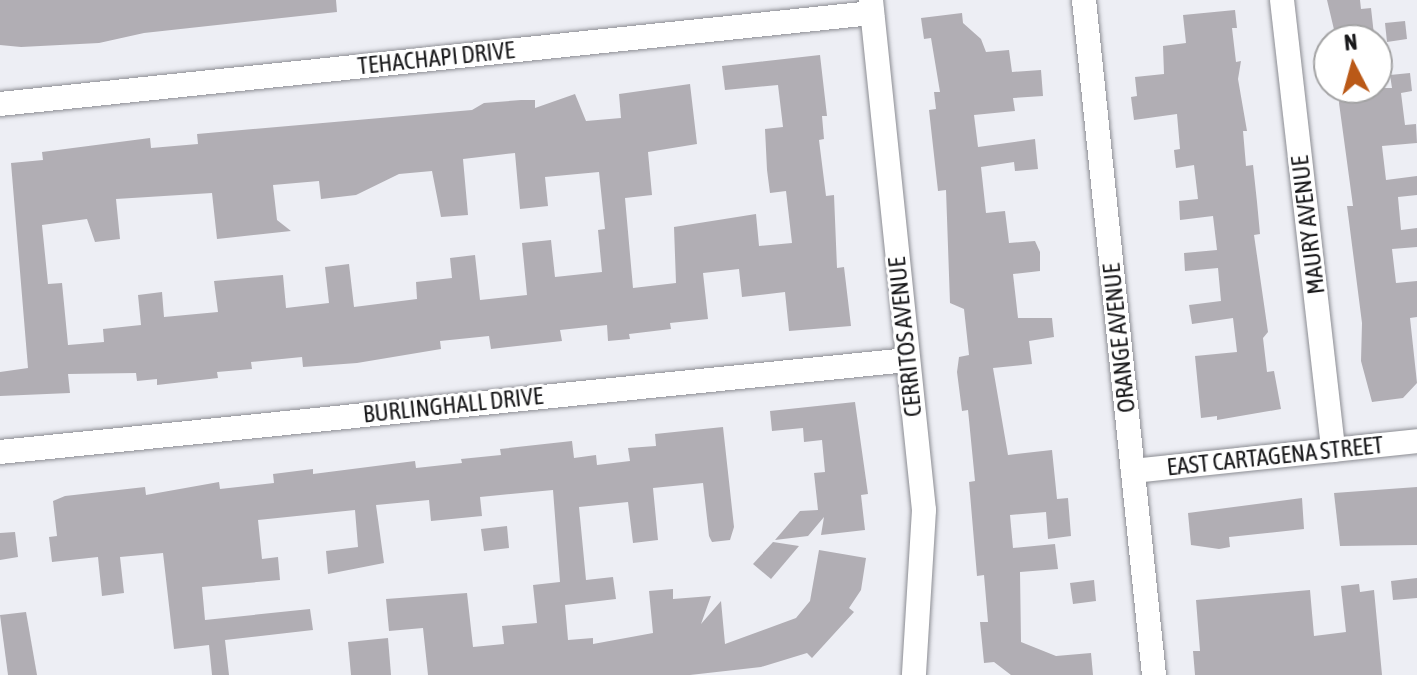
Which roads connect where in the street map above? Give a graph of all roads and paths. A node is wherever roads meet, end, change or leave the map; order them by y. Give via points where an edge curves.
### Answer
1 (1084, 0) edge
2 (1282, 0) edge
3 (872, 6) edge
4 (0, 104) edge
5 (907, 360) junction
6 (1417, 441) edge
7 (1333, 450) junction
8 (0, 452) edge
9 (1133, 471) junction
10 (914, 675) edge
11 (1154, 675) edge

1 - 9 street, ORANGE AVENUE
2 - 7 street, MAURY AVENUE
3 - 4 street, TEHACHAPI DRIVE
3 - 5 street, CERRITOS AVENUE
5 - 8 street, BURLINGHALL DRIVE
5 - 10 street, CERRITOS AVENUE via 925,547
6 - 7 street, EAST CARTAGENA STREET
7 - 9 street, EAST CARTAGENA STREET
9 - 11 street, ORANGE AVENUE

